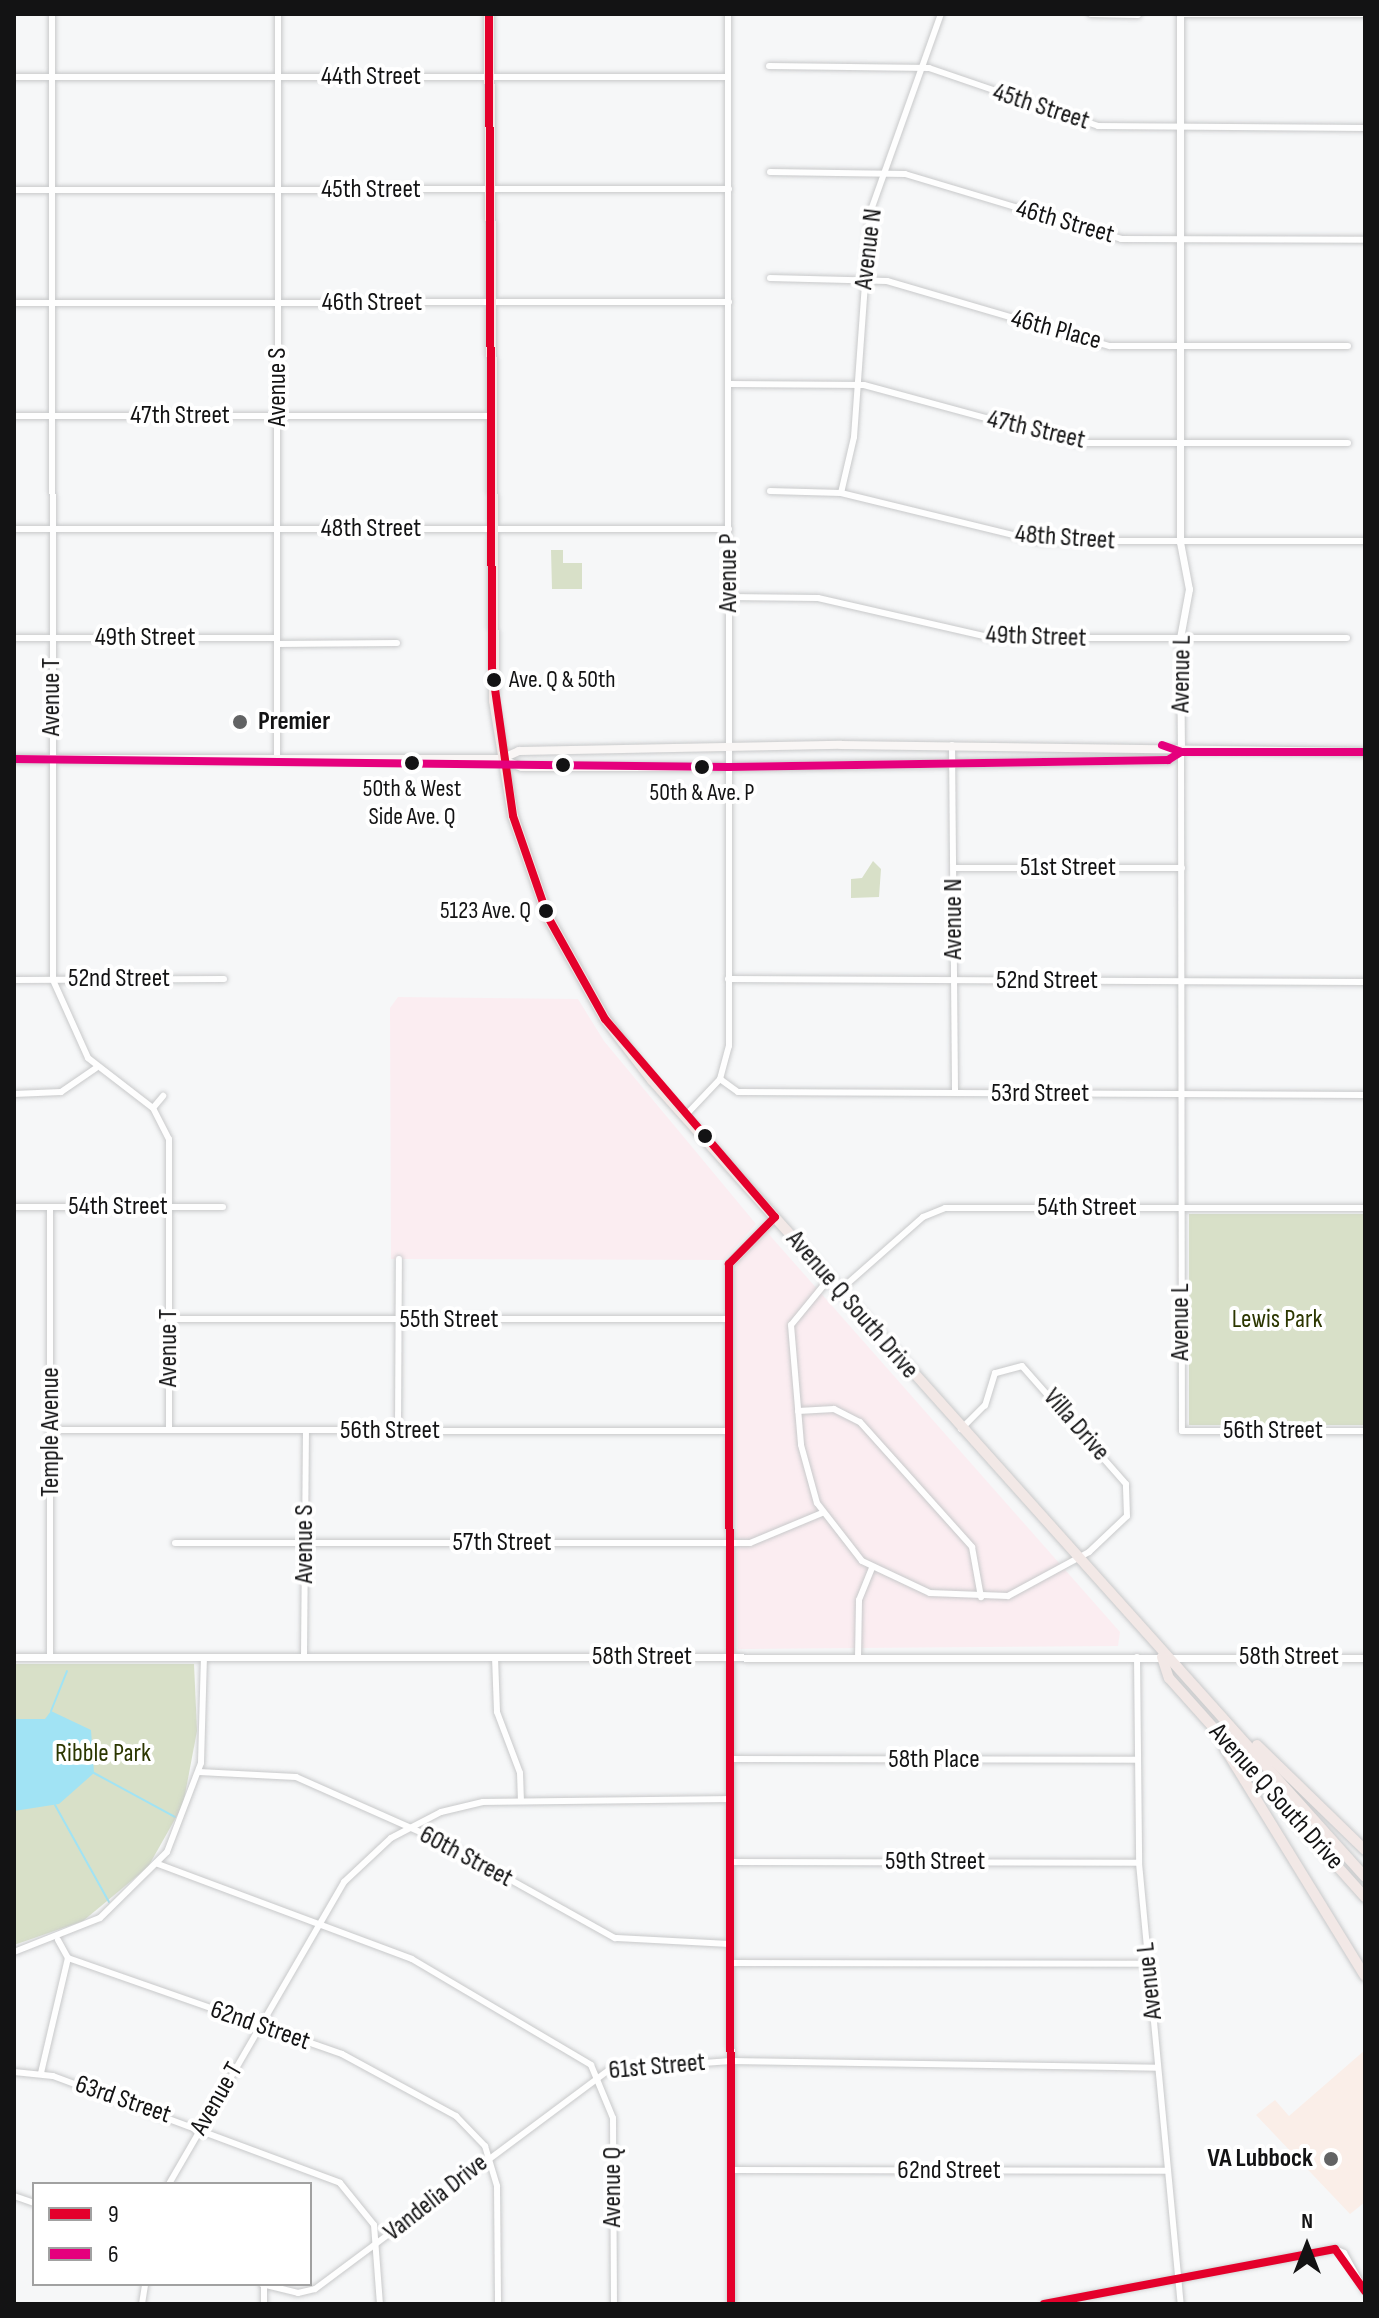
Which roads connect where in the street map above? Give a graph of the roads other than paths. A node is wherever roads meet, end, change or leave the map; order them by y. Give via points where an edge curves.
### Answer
1 (52, 14) edge
2 (278, 14) edge
3 (489, 14) edge
4 (728, 14) edge
5 (941, 14) edge
6 (1091, 14) edge
7 (1180, 14) edge
8 (1365, 14) edge
9 (1138, 15) edge
10 (769, 66) dead end
11 (921, 67) junction
12 (489, 76) junction
13 (14, 77) edge
14 (52, 77) junction
15 (279, 77) junction
16 (728, 77) junction
17 (1180, 127) junction
18 (1365, 128) edge
19 (770, 172) dead end
20 (884, 172) junction
21 (729, 189) junction
22 (14, 190) edge
23 (52, 190) junction
24 (279, 190) junction
25 (489, 190) junction
26 (1180, 240) junction
27 (1365, 240) edge
28 (770, 278) dead end
29 (864, 278) junction
30 (729, 302) junction
31 (14, 303) edge
32 (51, 303) junction
33 (278, 303) junction
34 (490, 303) junction
35 (1348, 346) dead end
36 (1180, 347) junction
37 (729, 384) junction
38 (857, 385) junction
39 (14, 416) edge
40 (51, 416) junction
41 (278, 416) junction
42 (490, 416) junction
43 (1348, 443) dead end
44 (1180, 444) junction
45 (770, 491) dead end
46 (841, 493) junction
47 (491, 528) junction
48 (14, 529) edge
49 (52, 529) junction
50 (278, 529) junction
51 (729, 529) junction
52 (1365, 541) edge
53 (1180, 542) junction
54 (729, 597) junction
55 (14, 638) edge
56 (52, 638) junction
57 (1180, 638) junction
58 (1347, 638) dead end
59 (277, 641) junction
60 (397, 643) dead end
61 (952, 745) junction
62 (728, 750) junction
63 (1181, 752) junction
64 (1365, 752) edge
65 (14, 759) edge
66 (52, 759) junction
67 (277, 759) junction
68 (500, 759) junction
69 (952, 761) junction
70 (728, 767) junction
71 (954, 868) junction
72 (1182, 868) junction
73 (224, 979) dead end
74 (728, 979) junction
75 (14, 980) edge
76 (53, 980) junction
77 (954, 980) junction
78 (1181, 981) junction
79 (1365, 982) edge
80 (96, 1068) junction
81 (720, 1079) junction
82 (955, 1093) junction
83 (14, 1094) edge
84 (1180, 1094) junction
85 (1365, 1095) edge
86 (163, 1096) dead end
87 (153, 1108) junction
88 (685, 1116) junction
89 (14, 1207) edge
90 (50, 1207) junction
91 (170, 1207) junction
92 (223, 1207) dead end
93 (1181, 1208) junction
94 (1365, 1208) edge
95 (775, 1217) junction
96 (399, 1259) dead end
97 (828, 1280) junction
98 (838, 1291) junction
99 (169, 1319) junction
100 (729, 1319) junction
101 (399, 1320) junction
102 (798, 1411) junction
103 (961, 1429) junction
104 (51, 1430) junction
105 (169, 1430) junction
106 (306, 1431) junction
107 (398, 1431) junction
108 (729, 1431) junction
109 (1182, 1431) joint
110 (1365, 1431) edge
111 (822, 1513) junction
112 (175, 1543) dead end
113 (305, 1543) junction
114 (729, 1543) junction
115 (1075, 1559) junction
116 (872, 1568) junction
117 (981, 1597) junction
118 (14, 1657) edge
119 (50, 1657) junction
120 (204, 1657) junction
121 (304, 1657) junction
122 (495, 1657) junction
123 (730, 1657) junction
124 (1137, 1657) junction
125 (1162, 1657) junction
126 (858, 1658) junction
127 (1365, 1658) edge
128 (1203, 1689) junction
129 (1208, 1722) junction
130 (730, 1759) junction
131 (1138, 1760) junction
132 (199, 1772) junction
133 (730, 1799) junction
134 (521, 1800) junction
135 (409, 1827) junction
136 (1365, 1850) edge
137 (730, 1862) junction
138 (1139, 1863) junction
139 (158, 1864) junction
140 (1365, 1877) edge
141 (1365, 1897) edge
142 (318, 1924) junction
143 (58, 1940) junction
144 (731, 1944) junction
145 (14, 1952) edge
146 (68, 1958) junction
147 (731, 1963) junction
148 (1148, 1964) junction
149 (1365, 1976) edge
150 (259, 2026) junction
151 (731, 2061) junction
152 (1158, 2068) junction
153 (14, 2072) edge
154 (41, 2073) junction
155 (598, 2074) junction
156 (201, 2127) junction
157 (489, 2157) junction
158 (731, 2170) junction
159 (1167, 2171) junction
160 (170, 2182) edge
161 (379, 2244) junction
162 (1179, 2282) junction
163 (276, 2286) edge
164 (1365, 2291) edge
165 (380, 2304) edge
166 (498, 2304) edge
167 (614, 2304) edge
168 (731, 2304) edge
169 (1044, 2304) edge
170 (1181, 2304) edge

1 - 14 street, Avenue T
2 - 15 street, Avenue S
3 - 12 highway
4 - 16 street, Avenue P
5 - 11 street, Avenue N
6 - 9 street
7 - 8 street
7 - 17 street, Avenue L
10 - 11 street, 45th Street
11 - 17 street, 45th Street via 1086,124
11 - 20 street, Avenue N
12 - 15 street, 44th Street
12 - 16 street, 44th Street
12 - 25 highway
13 - 14 street, 44th Street
14 - 15 street, 44th Street
14 - 23 street, Avenue T
15 - 24 street, Avenue S
16 - 21 street, Avenue P
17 - 18 street, 45th Street
17 - 26 street, Avenue L
19 - 20 street, 46th Street
20 - 26 street, 46th Street via 1097,235
20 - 29 street, Avenue N via 870,213
21 - 25 street, 45th Street
21 - 30 street, Avenue P
22 - 23 street, 45th Street
23 - 24 street, 45th Street
23 - 32 street, Avenue T
24 - 25 street, 45th Street
24 - 33 street, Avenue S
25 - 34 highway
26 - 27 street, 46th Street
26 - 36 street, Avenue L
28 - 29 street, 46th Place
29 - 36 street, 46th Place via 1101,345
29 - 38 street, Avenue N
30 - 34 street, 46th Street
30 - 37 street, Avenue P
31 - 32 street, 46th Street
32 - 33 street, 46th Street
32 - 40 street, Avenue T
33 - 34 street, 46th Street
33 - 41 street, Avenue S
34 - 42 highway
35 - 36 street, 46th Place
36 - 44 street, Avenue L
37 - 38 street, 47th Street
37 - 51 street, Avenue P
38 - 44 street, 47th Street via 1066,442
38 - 46 street, Avenue N
39 - 40 street, 47th Street
40 - 41 street, 47th Street
40 - 49 street, Avenue T
41 - 42 street, 47th Street
41 - 50 street, Avenue S
42 - 47 highway
43 - 44 street, 47th Street
44 - 53 street, Avenue L
45 - 46 street, 48th Street
46 - 53 street, 48th Street via 1038,541
47 - 50 street, 48th Street
47 - 51 street, 48th Street
47 - 68 highway
48 - 49 street, 48th Street
49 - 50 street, 48th Street
49 - 56 street, Avenue T
50 - 59 street, Avenue S
51 - 54 street, Avenue P
52 - 53 street, 48th Street
53 - 57 street, Avenue L via 1189,589
54 - 57 street, 49th Street via 818,598 992,638
54 - 62 street, Avenue P
55 - 56 street, 49th Street
56 - 59 street, 49th Street
56 - 66 street, Avenue T
57 - 58 street, 49th Street
57 - 63 street, Avenue L
59 - 60 street, 49th Street
59 - 67 street, Avenue S
61 - 62 main road
61 - 63 main road via 1168,745
61 - 69 street, Avenue N
62 - 68 main road via 519,751
62 - 70 street, Avenue P
63 - 64 main road
63 - 69 main road via 1168,760
63 - 72 street, Avenue L
65 - 66 main road
66 - 67 main road
66 - 76 street, Avenue T
67 - 68 main road
68 - 70 main road via 522,767
68 - 88 highway, Avenue Q South Drive via 523,851 562,946 614,1031
69 - 70 main road
69 - 71 street, Avenue N
70 - 74 street, Avenue P
71 - 72 street, 51st Street
71 - 77 street, Avenue N
72 - 78 street, Avenue L
73 - 76 street, 52nd Street
74 - 77 street, 52nd Street
74 - 81 street, Avenue P via 728,1057
75 - 76 street, 52nd Street
76 - 80 street, Avenue T via 72,1033
77 - 78 street, 52nd Street
77 - 82 street, Avenue N
78 - 79 street, 52nd Street
78 - 84 street, Avenue L
80 - 83 street via 61,1092
80 - 87 street, Avenue T
81 - 82 street, 53rd Street via 738,1092
81 - 88 street
82 - 84 street, 53rd Street
84 - 85 street, 53rd Street
84 - 93 street, Avenue L
86 - 87 street
87 - 91 street, Avenue T via 169,1139
88 - 95 highway, Avenue Q South Drive
89 - 90 street, 54th Street
90 - 91 street, 54th Street
90 - 104 street, Temple Avenue
91 - 92 street, 54th Street
91 - 99 street, Avenue T
93 - 94 street, 54th Street
93 - 98 street, 54th Street via 938,1209
93 - 109 street, Avenue L
95 - 97 highway, Avenue Q South Drive
95 - 100 street via 731,1255
96 - 101 street
97 - 98 highway, Avenue Q South Drive
97 - 102 street via 791,1325
98 - 103 highway, Avenue Q South Drive
99 - 101 street, 55th Street
99 - 105 street, Avenue T
100 - 101 street, 55th Street
100 - 108 street
101 - 107 street
102 - 111 street via 805,1467
102 - 117 street via 834,1409 860,1422 972,1547
103 - 115 highway, Avenue Q South Drive
103 - 115 street, Villa Drive via 985,1405 995,1373 1013,1364 1080,1430 1131,1498 1120,1525
104 - 105 street, 56th Street
104 - 119 street, Temple Avenue
105 - 106 street, 56th Street
106 - 107 street, 56th Street
106 - 113 street, Avenue S
107 - 108 street, 56th Street
108 - 114 street
109 - 110 street, 56th Street
111 - 114 street, 57th Street via 766,1541
111 - 116 street
112 - 113 street, 57th Street
113 - 114 street, 57th Street
113 - 121 street, Avenue S
114 - 123 street
115 - 117 street via 1020,1593
115 - 125 highway, Avenue Q South Drive
116 - 117 street via 913,1589
116 - 126 street via 859,1600
118 - 119 street, 58th Street
119 - 120 street, 58th Street
120 - 121 street, 58th Street
120 - 132 street
121 - 122 street, 58th Street
122 - 123 street, 58th Street
122 - 134 street via 497,1712 520,1773
123 - 126 street, 58th Street
123 - 130 street
124 - 125 street, 58th Street
124 - 126 street, 58th Street
124 - 131 street, Avenue L
125 - 127 street, 58th Street
125 - 128 highway, Avenue Q South Drive
125 - 129 highway, Avenue Q South Drive via 1169,1678
128 - 136 highway
128 - 140 highway, Avenue Q South Drive
129 - 141 highway, Avenue Q South Drive
129 - 149 highway
130 - 131 street, 58th Place
130 - 133 street
131 - 138 street, Avenue L
132 - 135 street, 60th Street via 296,1777
132 - 139 street via 185,1818
133 - 134 street
133 - 137 street
134 - 135 street via 462,1806
135 - 142 street, Avenue T via 344,1882
135 - 144 street, 60th Street via 615,1938
137 - 138 street, 59th Street
137 - 144 street
138 - 148 street, Avenue L
139 - 142 street, 61st Street
139 - 143 street via 115,1907
142 - 150 street, Avenue T
142 - 155 street, 61st Street via 434,1969 577,2053
143 - 145 street
143 - 146 street
144 - 147 street
146 - 150 street, 62nd Street
146 - 154 street
147 - 148 street
147 - 151 street
148 - 152 street, Avenue L
150 - 156 street, Avenue T
150 - 157 street, 62nd Street via 356,2060 433,2101 472,2130
151 - 152 street, 61st Street
151 - 155 street, 61st Street
151 - 158 street
152 - 159 street, Avenue L
153 - 154 street, 63rd Street
154 - 156 street, 63rd Street
155 - 157 street, Vandelia Drive
155 - 167 street, Avenue Q via 613,2118
156 - 160 street, Avenue T
156 - 161 street, 63rd Street via 340,2183 369,2217
157 - 161 street, Vandelia Drive
157 - 166 street via 498,2195
158 - 159 street, 62nd Street
158 - 168 street
159 - 162 street, Avenue L
161 - 163 street, Vandelia Drive via 309,2291
161 - 165 street
162 - 164 street via 1341,2250
162 - 169 street
162 - 170 street, Avenue L

